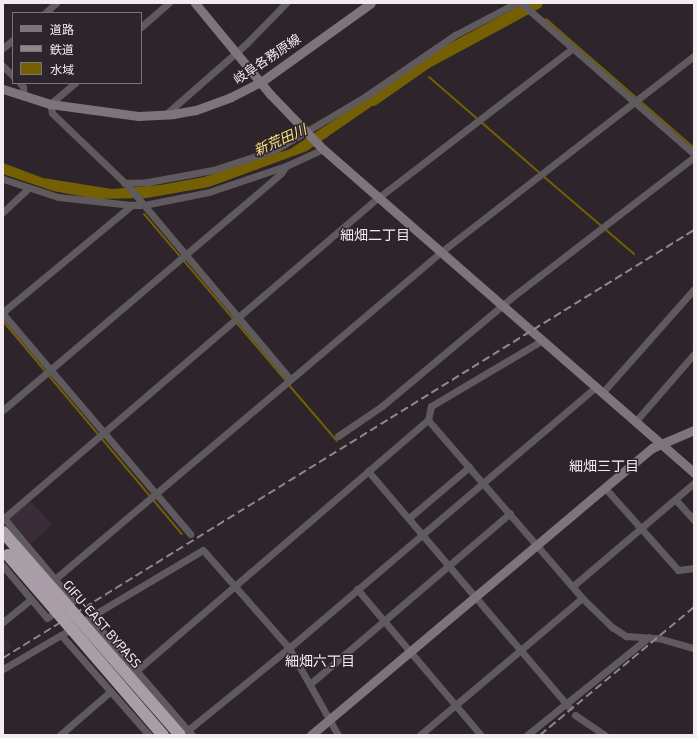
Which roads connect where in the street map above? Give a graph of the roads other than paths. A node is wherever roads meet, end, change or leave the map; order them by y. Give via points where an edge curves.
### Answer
1 (56, 3) edge
2 (169, 3) edge
3 (195, 3) edge
4 (286, 3) edge
5 (371, 3) edge
6 (516, 3) edge
7 (521, 3) edge
8 (45, 12) edge
9 (142, 26) edge
10 (12, 41) edge
11 (3, 48) edge
12 (573, 48) junction
13 (237, 52) junction
14 (694, 56) edge
15 (3, 66) edge
16 (12, 75) edge
17 (261, 82) junction
18 (21, 84) edge
19 (74, 84) edge
20 (3, 88) edge
21 (24, 96) junction
22 (635, 102) junction
23 (50, 104) junction
24 (165, 115) junction
25 (307, 134) junction
26 (321, 148) junction
27 (694, 154) edge
28 (694, 157) edge
29 (286, 166) junction
30 (3, 179) edge
31 (126, 184) junction
32 (28, 189) junction
33 (378, 198) junction
34 (142, 203) junction
35 (132, 205) junction
36 (3, 212) edge
37 (441, 252) junction
38 (184, 254) junction
39 (694, 289) edge
40 (691, 298) edge
41 (503, 306) junction
42 (3, 313) edge
43 (238, 316) junction
44 (541, 341) junction
45 (694, 354) edge
46 (50, 370) junction
47 (290, 379) junction
48 (600, 390) junction
49 (3, 410) edge
50 (428, 420) junction
51 (634, 422) junction
52 (694, 430) edge
53 (102, 432) junction
54 (338, 436) dead end
55 (660, 443) junction
56 (469, 467) junction
57 (368, 471) junction
58 (694, 473) edge
59 (484, 483) junction
60 (694, 483) edge
61 (605, 488) junction
62 (155, 494) junction
63 (675, 499) junction
64 (510, 513) junction
65 (3, 517) edge
66 (409, 518) junction
67 (694, 520) edge
68 (641, 528) junction
69 (3, 532) edge
70 (190, 534) dead end
71 (423, 534) junction
72 (538, 545) junction
73 (7, 554) edge
74 (449, 565) junction
75 (694, 568) edge
76 (55, 579) junction
77 (572, 586) junction
78 (235, 587) junction
79 (357, 589) junction
80 (476, 597) junction
81 (582, 598) junction
82 (31, 599) junction
83 (90, 617) junction
84 (384, 619) junction
85 (3, 622) edge
86 (61, 635) junction
87 (649, 637) junction
88 (289, 648) junction
89 (694, 648) edge
90 (521, 650) junction
91 (412, 652) junction
92 (3, 669) edge
93 (136, 671) junction
94 (310, 684) junction
95 (110, 691) junction
96 (456, 705) junction
97 (567, 705) junction
98 (576, 715) dead end
99 (329, 719) junction
100 (187, 733) edge
101 (60, 735) edge
102 (148, 735) edge
103 (163, 735) edge
104 (311, 735) edge
105 (338, 735) edge
106 (420, 735) edge
107 (481, 735) edge
108 (527, 735) edge
109 (605, 735) edge

1 - 8 street
2 - 9 street
3 - 13 street
4 - 13 street
5 - 17 street, 岐阜各務原線
6 - 25 street via 455,35
7 - 12 street
10 - 11 street
12 - 22 street
12 - 33 street
13 - 17 street
13 - 24 street
14 - 22 street
15 - 16 street
17 - 24 street, 岐阜各務原線 via 214,104
17 - 25 street
18 - 21 street
19 - 23 street
20 - 21 street, 岐阜各務原線
21 - 23 street, 岐阜各務原線
22 - 27 street
22 - 37 street
23 - 24 street, 岐阜各務原線 via 138,116
23 - 31 street via 52,113
25 - 26 street
25 - 31 street via 275,150 213,170
26 - 29 street
26 - 33 street
28 - 41 street
29 - 34 street via 209,192
29 - 38 street via 281,173
30 - 32 street
31 - 34 street
32 - 35 street via 65,198
32 - 36 street
33 - 37 street
33 - 43 street
34 - 35 street
34 - 38 street
35 - 42 street
37 - 41 street
37 - 47 street
38 - 43 street
38 - 46 street
39 - 40 street
40 - 48 street
41 - 44 street
41 - 54 street via 382,406
42 - 46 street
43 - 47 street
43 - 53 street
44 - 48 street
44 - 50 street via 431,406
45 - 51 street
46 - 49 street
46 - 53 street
47 - 62 street
48 - 51 street
48 - 59 street
50 - 56 street
50 - 57 street
51 - 55 street
52 - 55 street
53 - 62 street
53 - 65 street
55 - 58 street
55 - 61 street
56 - 59 street
56 - 66 street
57 - 66 street
57 - 78 street
59 - 64 street
59 - 71 street
60 - 63 street
61 - 68 street
61 - 72 street
62 - 70 street
62 - 76 street
63 - 67 street
63 - 68 street
64 - 72 street
64 - 74 street
65 - 76 street
66 - 71 street
68 - 75 street via 678,570
68 - 77 street
69 - 73 highway, GIFU-EAST BYPASS
71 - 74 street
71 - 79 street
72 - 77 street
72 - 80 street
73 - 82 street
73 - 100 highway, GIFU-EAST BYPASS, bridge
73 - 103 highway, GIFU-EAST BYPASS, bridge
74 - 80 street
74 - 84 street
76 - 82 street via 73,601 47,618
77 - 81 street
78 - 83 street via 203,550
78 - 88 street
78 - 93 street
79 - 84 street
79 - 88 street
80 - 90 street
80 - 91 street
81 - 87 street via 612,628 626,636
81 - 90 street
82 - 85 street
83 - 86 street
83 - 93 street
84 - 91 street
84 - 94 street
86 - 92 street
86 - 95 street
87 - 89 street
87 - 97 street
88 - 94 street
88 - 100 street
90 - 96 street
90 - 97 street
91 - 96 street
91 - 99 street
93 - 100 street
94 - 99 street
95 - 101 street
95 - 102 street
96 - 106 street
96 - 107 street
97 - 108 street
98 - 109 street
99 - 104 street
99 - 105 street

